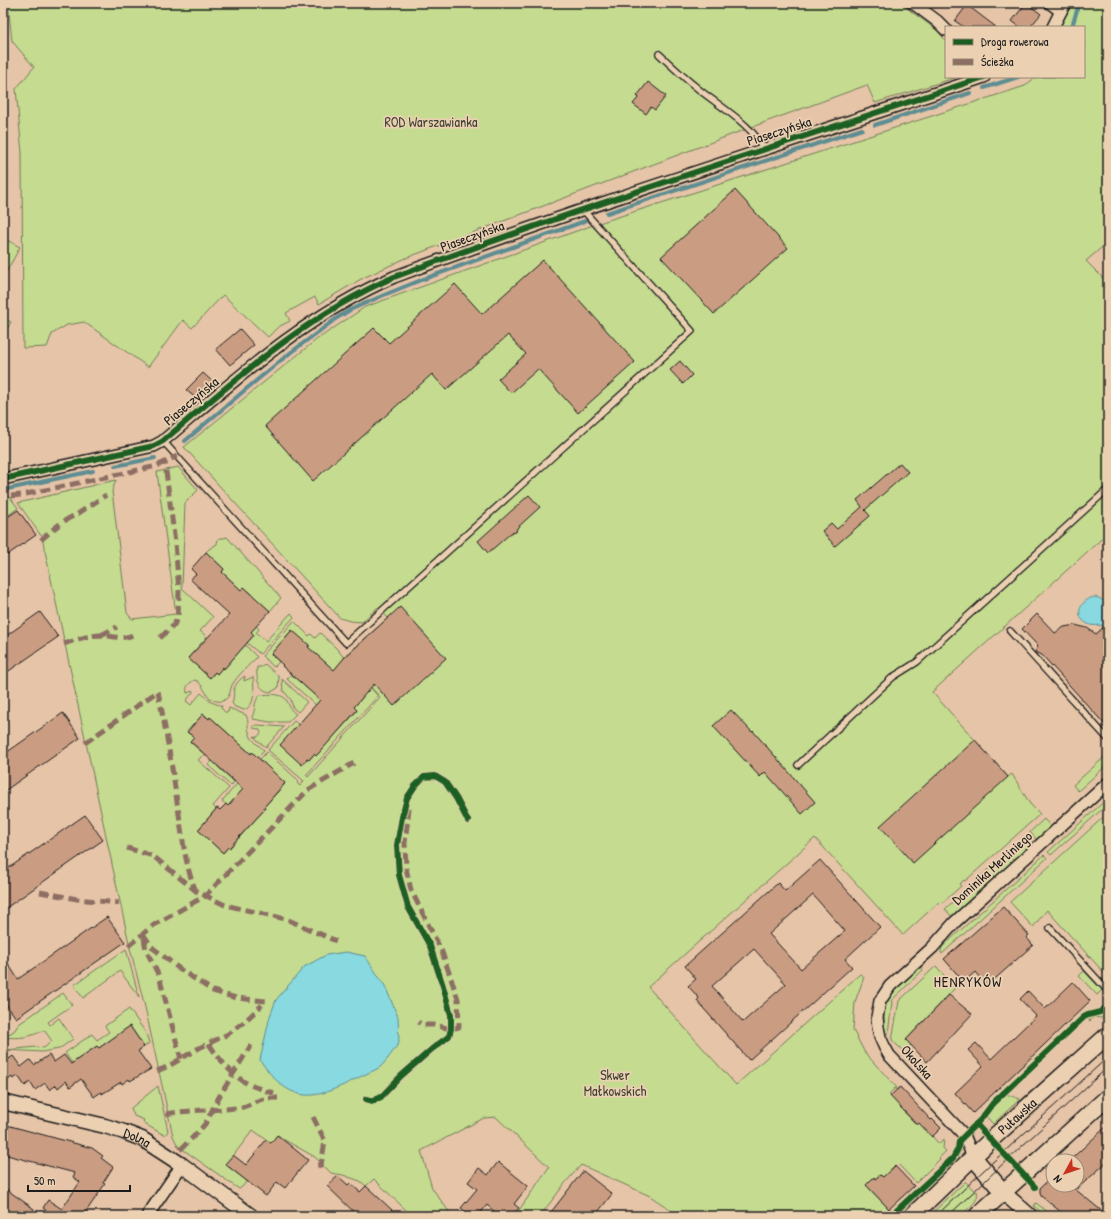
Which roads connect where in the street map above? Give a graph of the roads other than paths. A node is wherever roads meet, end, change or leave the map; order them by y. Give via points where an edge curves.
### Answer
1 (913, 3) edge
2 (1050, 3) edge
3 (1063, 7) edge
4 (1054, 26) edge
5 (945, 29) edge
6 (659, 54) dead end
7 (969, 79) edge
8 (762, 150) junction
9 (583, 210) junction
10 (163, 441) junction
11 (3, 479) edge
12 (1108, 489) edge
13 (1010, 630) dead end
14 (1108, 739) edge
15 (798, 765) dead end
16 (1108, 783) edge
17 (1050, 928) dead end
18 (898, 978) joint
19 (1108, 991) edge
20 (1108, 1035) edge
21 (1108, 1098) edge
22 (3, 1102) edge
23 (973, 1157) junction
24 (182, 1165) junction
25 (1003, 1192) junction
26 (147, 1216) edge
27 (251, 1216) edge
28 (912, 1216) edge
29 (977, 1216) edge
30 (1030, 1216) edge

1 - 5 street
2 - 3 street
3 - 4 street
6 - 8 lane via 749,128 761,144
7 - 8 street, Piaseczyńska
8 - 9 street, Piaseczyńska
9 - 10 street, Piaseczyńska via 401,275 345,301 275,348
9 - 10 lane via 692,331 346,643
10 - 11 street, Piaseczyńska via 154,446
12 - 15 lane via 917,662 893,677
13 - 14 lane
16 - 18 street, Dominika Merliniego via 955,922 932,948
17 - 19 lane
18 - 23 street, Okolska via 884,994 878,1008 878,1027 884,1046 889,1055 964,1135
20 - 23 main road, Puławska
21 - 25 main road
22 - 24 street, Dolna via 124,1132 142,1139
23 - 25 main road
23 - 28 main road, Puławska
24 - 26 street
24 - 27 street, Dolna
25 - 29 main road
25 - 30 street

